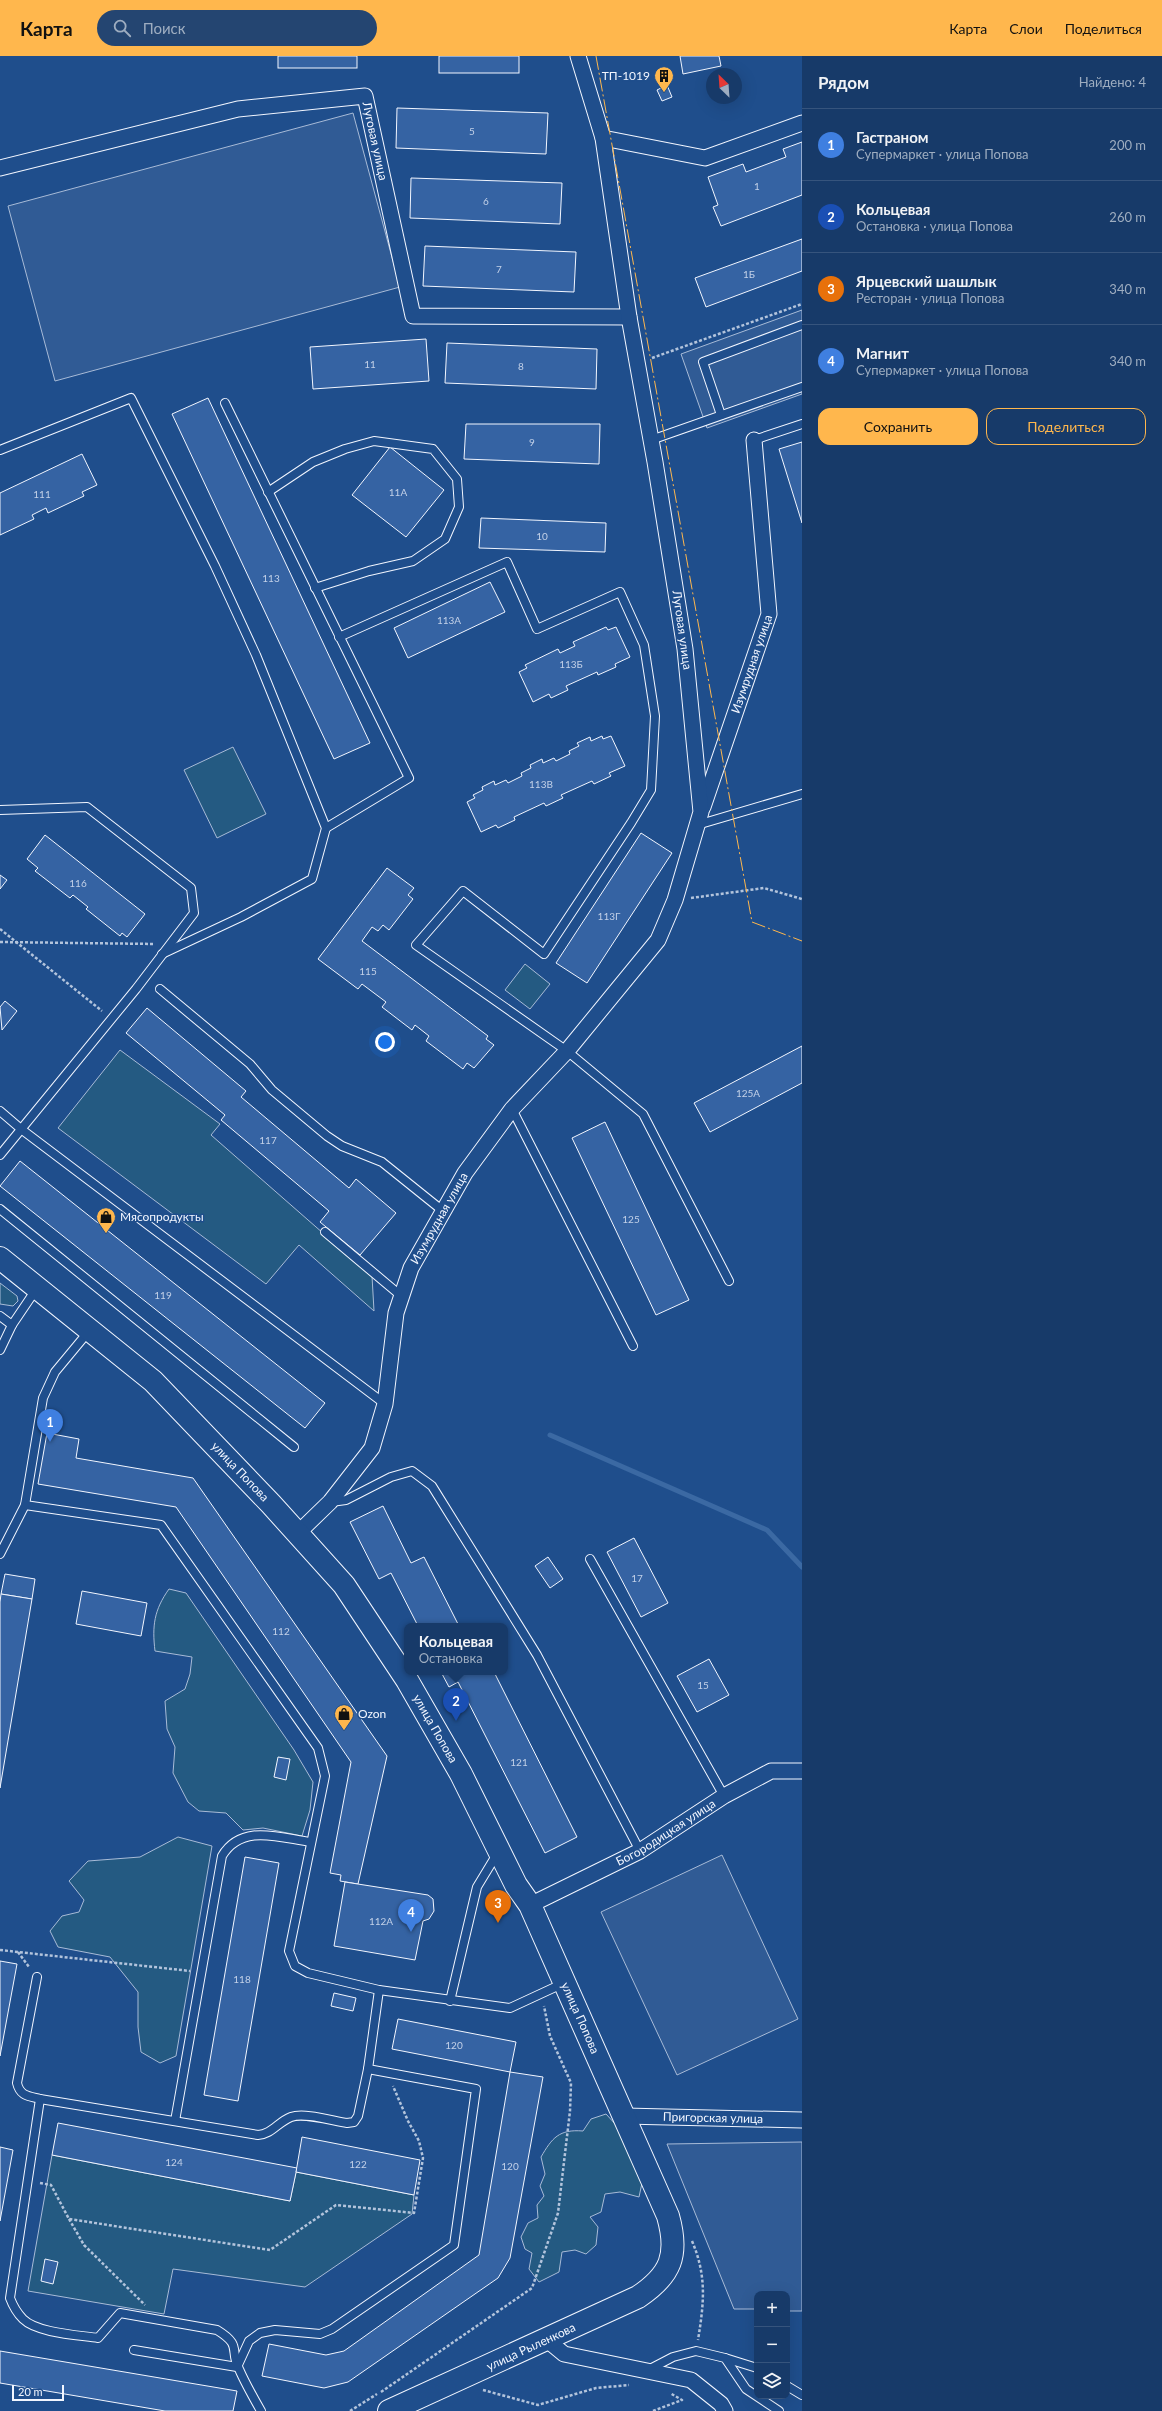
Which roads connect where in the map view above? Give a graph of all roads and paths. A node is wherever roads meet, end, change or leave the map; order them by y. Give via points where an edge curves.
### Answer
1 (578, 56) edge
2 (802, 123) edge
3 (603, 138) junction
4 (0, 168) edge
5 (802, 304) edge
6 (629, 317) junction
7 (802, 325) edge
8 (637, 363) junction
9 (802, 387) edge
10 (225, 403) dead end
11 (721, 415) junction
12 (802, 424) edge
13 (651, 440) junction
14 (754, 440) joint
15 (0, 450) edge
16 (268, 492) junction
17 (316, 588) junction
18 (339, 637) junction
19 (802, 794) edge
20 (0, 810) edge
21 (699, 818) junction
22 (326, 828) junction
23 (802, 899) edge
24 (675, 900) junction
25 (0, 929) edge
26 (658, 940) joint
27 (0, 942) edge
28 (16, 942) junction
29 (170, 944) junction
30 (162, 954) junction
31 (160, 989) dead end
32 (112, 1018) junction
33 (567, 1051) junction
34 (512, 1109) junction
35 (0, 1111) edge
36 (21, 1129) junction
37 (0, 1155) edge
38 (0, 1209) edge
39 (443, 1212) junction
40 (325, 1232) dead end
41 (0, 1258) edge
42 (729, 1281) dead end
43 (37, 1287) junction
44 (400, 1295) junction
45 (0, 1316) edge
46 (12, 1325) junction
47 (91, 1329) junction
48 (634, 1346) dead end
49 (0, 1350) edge
50 (385, 1404) junction
51 (294, 1447) dead end
52 (330, 1502) junction
53 (25, 1505) junction
54 (298, 1533) junction
55 (0, 1554) edge
56 (590, 1559) dead end
57 (802, 1770) edge
58 (724, 1796) junction
59 (311, 1842) junction
60 (499, 1849) junction
61 (640, 1851) junction
62 (530, 1905) junction
63 (0, 1950) edge
64 (17, 1952) junction
65 (202, 1972) junction
66 (37, 1977) joint
67 (565, 1982) junction
68 (379, 1990) junction
69 (541, 1994) junction
70 (450, 2001) junction
71 (368, 2069) junction
72 (382, 2072) junction
73 (40, 2099) junction
74 (624, 2116) junction
75 (802, 2120) edge
76 (176, 2121) junction
77 (28, 2181) junction
78 (69, 2219) junction
79 (667, 2272) joint
80 (161, 2320) junction
81 (547, 2340) junction
82 (134, 2350) dead end
83 (725, 2358) junction
84 (237, 2367) junction
85 (754, 2367) edge
86 (646, 2371) junction
87 (631, 2384) dead end
88 (790, 2388) edge
89 (478, 2389) dead end
90 (664, 2390) dead end
91 (802, 2395) edge
92 (261, 2411) edge
93 (350, 2411) edge
94 (389, 2411) edge
95 (653, 2411) edge
96 (725, 2411) edge
97 (779, 2411) edge

1 - 3 street, Луговая улица
2 - 3 street via 705,158
3 - 6 street, Луговая улица
4 - 6 street, Луговая улица via 238,109 365,96 413,316
5 - 8 path
6 - 8 street, Луговая улица
7 - 11 lane via 703,362
8 - 13 street, Луговая улица
9 - 11 lane
10 - 16 lane
11 - 13 lane
12 - 14 lane
13 - 21 street, Луговая улица via 685,649
14 - 21 street, Изумрудная улица via 769,614
15 - 22 lane via 131,398 215,566 256,655
16 - 17 lane
16 - 17 lane via 313,462 374,441 432,449 457,479 459,507 445,539 413,562 368,571
17 - 18 lane
18 - 22 lane via 409,778
18 - 33 lane via 507,562 536,629 620,592 644,645 655,716 651,790 544,954 463,891 416,945
19 - 21 lane
20 - 29 lane via 87,807 191,888 194,913
21 - 24 street, Луговая улица
22 - 30 lane via 312,879 241,917
23 - 24 path via 764,888
24 - 26 street, Луговая улица
25 - 28 path
26 - 33 street, Изумрудная улица
27 - 28 path
28 - 29 path
28 - 32 path
29 - 30 lane
30 - 32 lane
31 - 39 lane via 250,1064 272,1090 327,1136 346,1148 382,1162
32 - 36 lane
33 - 34 street, Изумрудная улица
33 - 42 lane via 643,1114
34 - 39 street, Изумрудная улица via 465,1173
34 - 48 lane
35 - 36 lane
36 - 37 lane
36 - 50 lane
38 - 51 lane
39 - 44 street, Изумрудная улица via 411,1268
40 - 44 lane
41 - 43 street, улица Попова
43 - 46 lane
43 - 47 street, улица Попова
44 - 50 street, Изумрудная улица via 386,1379
45 - 46 lane
46 - 49 lane
47 - 53 lane via 55,1372 43,1398
47 - 54 street, улица Попова via 154,1381
50 - 52 street, Изумрудная улица via 372,1448
52 - 54 street, Изумрудная улица
52 - 61 lane via 346,1500 391,1477 412,1472 432,1486 537,1655
53 - 55 lane
53 - 59 lane via 161,1525 318,1748 325,1776
54 - 60 street, улица Попова via 344,1585 407,1680 461,1774
56 - 58 lane
57 - 58 street, Богородицкая улица via 771,1771
58 - 61 street, Богородицкая улица
59 - 65 lane via 254,1834 239,1838 228,1845 222,1856
59 - 68 lane via 289,1951 295,1966 308,1973
60 - 62 street, улица Попова via 516,1885
60 - 70 lane via 478,1887
61 - 62 street, Богородицкая улица
62 - 67 street, улица Попова
63 - 64 path
64 - 65 path
64 - 66 path
65 - 76 lane
66 - 73 lane via 17,2083 19,2091 24,2096
67 - 69 lane
67 - 74 street, улица Попова
68 - 70 lane
68 - 71 lane
69 - 70 lane via 510,2008
69 - 93 path via 550,2036 571,2083 558,2213 532,2288 397,2382
71 - 72 lane
71 - 76 lane via 358,2116 354,2122 299,2115 286,2119 266,2134 258,2135
72 - 78 path via 397,2094 419,2141 423,2158 414,2213 336,2205 270,2250
72 - 84 lane via 476,2089 454,2245 332,2329 320,2334 275,2330 260,2333 249,2341
73 - 76 lane
73 - 77 lane
74 - 75 street, Пригорская улица
74 - 79 street, улица Попова via 668,2216 674,2236 673,2253
77 - 78 path via 51,2185
77 - 80 lane via 10,2298 24,2321 36,2327 98,2338 120,2313
78 - 80 path via 84,2245
79 - 81 street, улица Рыленкова via 655,2286 638,2297
80 - 84 lane via 217,2330 228,2337 235,2349
81 - 86 street via 564,2354
81 - 94 street, улица Рыленкова
82 - 84 lane
83 - 85 lane
83 - 86 lane via 696,2351 673,2357
83 - 97 lane via 746,2389
84 - 92 lane
86 - 96 street via 691,2380 721,2404
87 - 89 path via 596,2388 538,2405
88 - 91 lane
90 - 95 path via 682,2400

